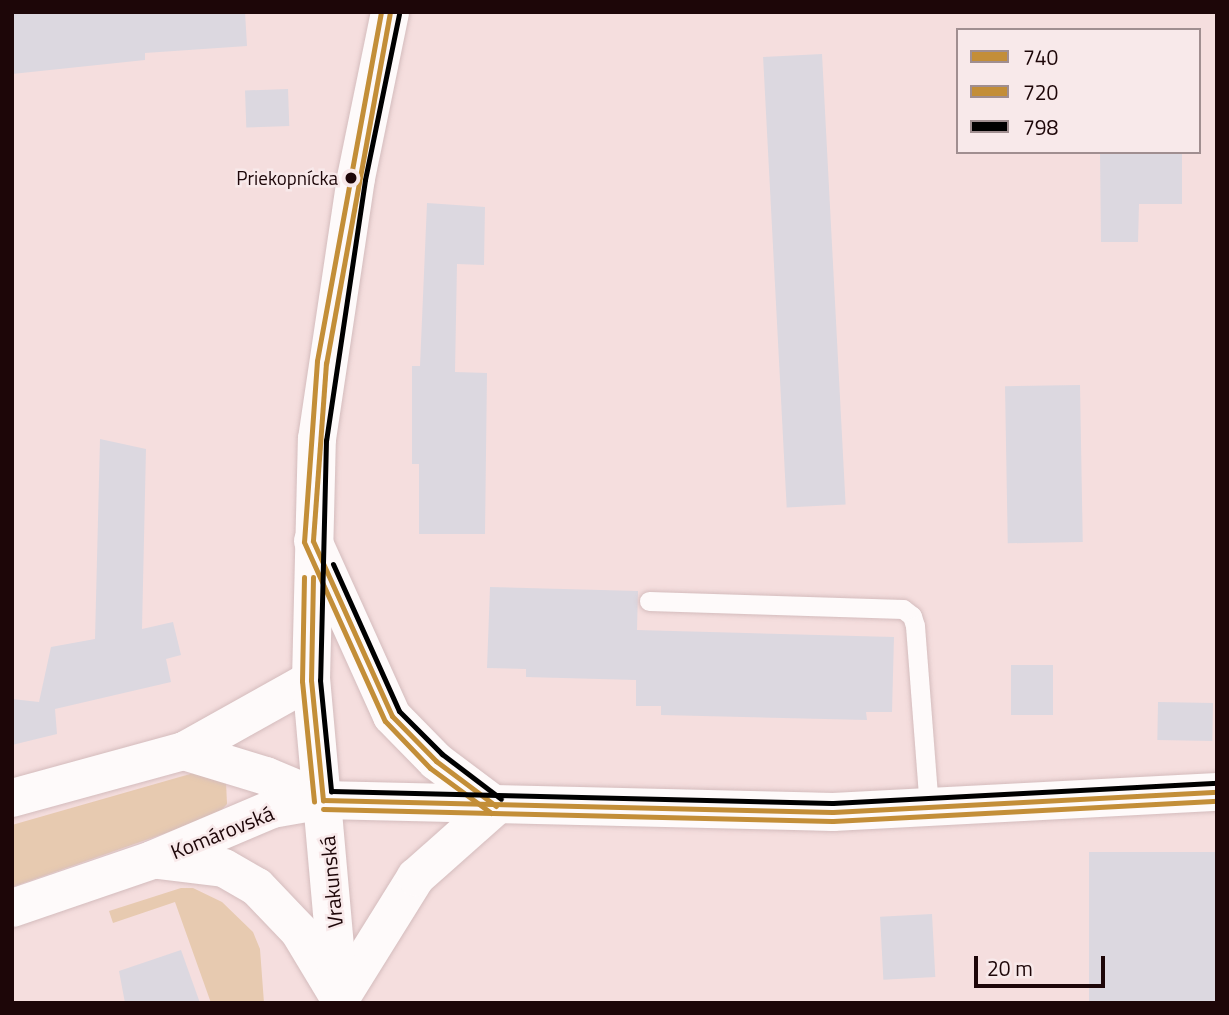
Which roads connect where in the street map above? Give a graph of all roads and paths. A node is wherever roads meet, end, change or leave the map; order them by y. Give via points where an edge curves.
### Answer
1 (390, 12) edge
2 (313, 541) junction
3 (649, 601) dead end
4 (311, 680) junction
5 (184, 751) junction
6 (1217, 792) edge
7 (12, 798) edge
8 (323, 800) junction
9 (496, 806) junction
10 (929, 808) junction
11 (152, 860) junction
12 (12, 908) edge
13 (340, 1001) edge

1 - 2 street, Vrakunská via 326,363
2 - 4 street, Vrakunská
2 - 9 street via 392,716 436,761
3 - 10 lane via 904,609 915,626
4 - 5 street
4 - 8 street, Vrakunská
5 - 7 street
5 - 8 street, Komárovská via 267,776
6 - 10 street
8 - 9 street
8 - 11 street, Komárovská via 272,810
8 - 13 street, Vrakunská
9 - 10 street via 833,812
9 - 13 street via 416,877
11 - 12 street, Komárovská
11 - 13 street via 225,869 257,887 299,931

